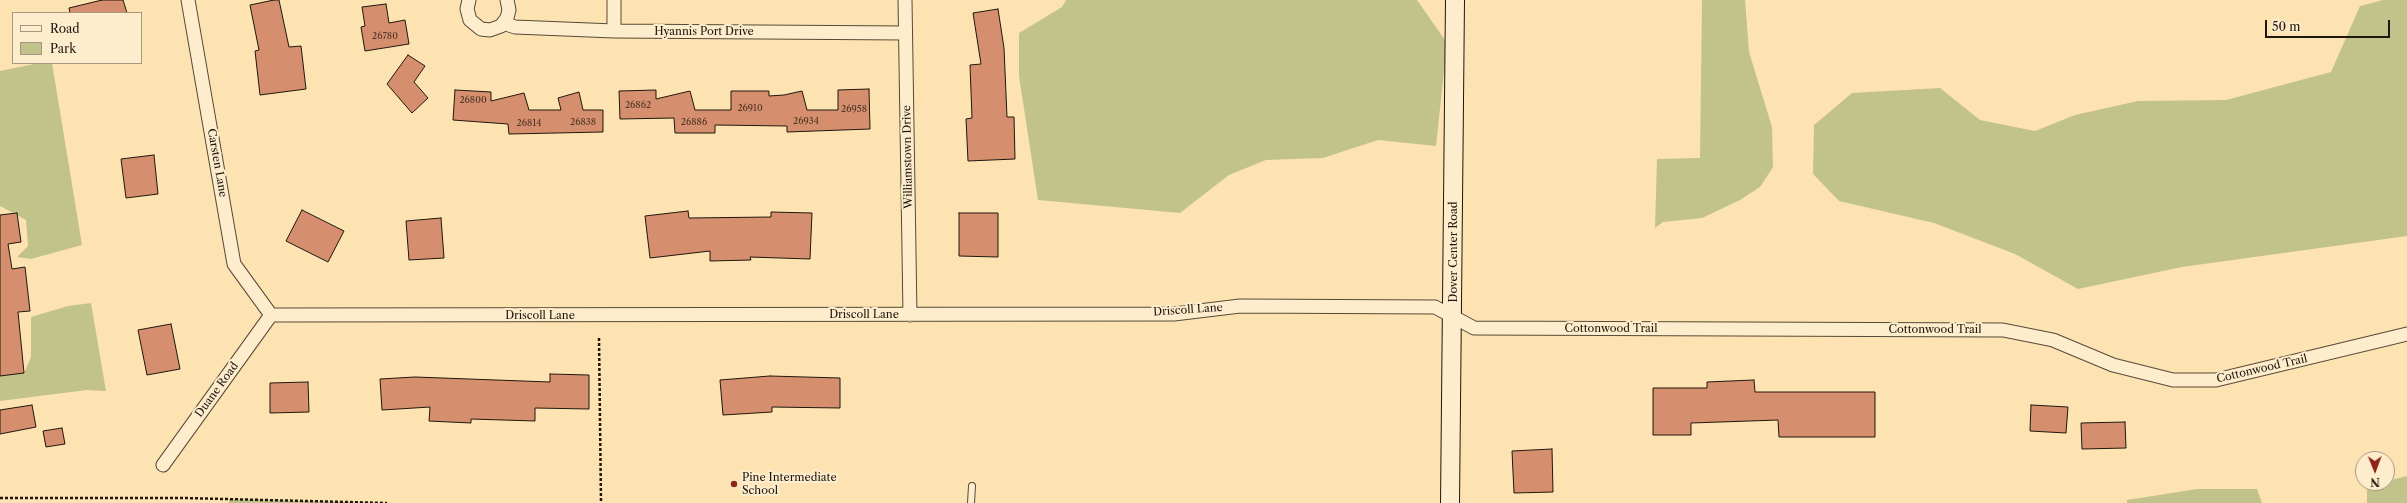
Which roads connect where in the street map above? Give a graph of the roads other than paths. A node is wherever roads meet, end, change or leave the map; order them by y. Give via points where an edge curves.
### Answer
1 (188, 0) edge
2 (469, 0) edge
3 (507, 0) edge
4 (614, 0) edge
5 (905, 0) edge
6 (1455, 0) edge
7 (503, 23) junction
8 (614, 31) junction
9 (905, 33) junction
10 (272, 315) junction
11 (910, 315) junction
12 (1453, 317) junction
13 (2407, 334) edge
14 (163, 465) dead end
15 (972, 486) dead end
16 (970, 503) edge
17 (1450, 503) edge

1 - 10 street, Carsten Lane via 234,264
2 - 7 street via 468,14 473,24 481,29 490,30
3 - 7 street via 509,10
4 - 8 street
5 - 9 street, Williamstown Drive
6 - 12 street, Dover Center Road
7 - 8 street, Hyannis Port Drive via 515,28
8 - 9 street, Hyannis Port Drive
9 - 11 street, Williamstown Drive
10 - 11 street, Driscoll Lane
10 - 14 street, Duane Road
11 - 12 street, Driscoll Lane via 1174,314 1240,306 1377,306 1435,307
12 - 13 street, Cottonwood Trail via 1474,328 2003,330 2052,340 2113,365 2173,380 2216,380
12 - 17 street, Dover Center Road
15 - 16 lane

